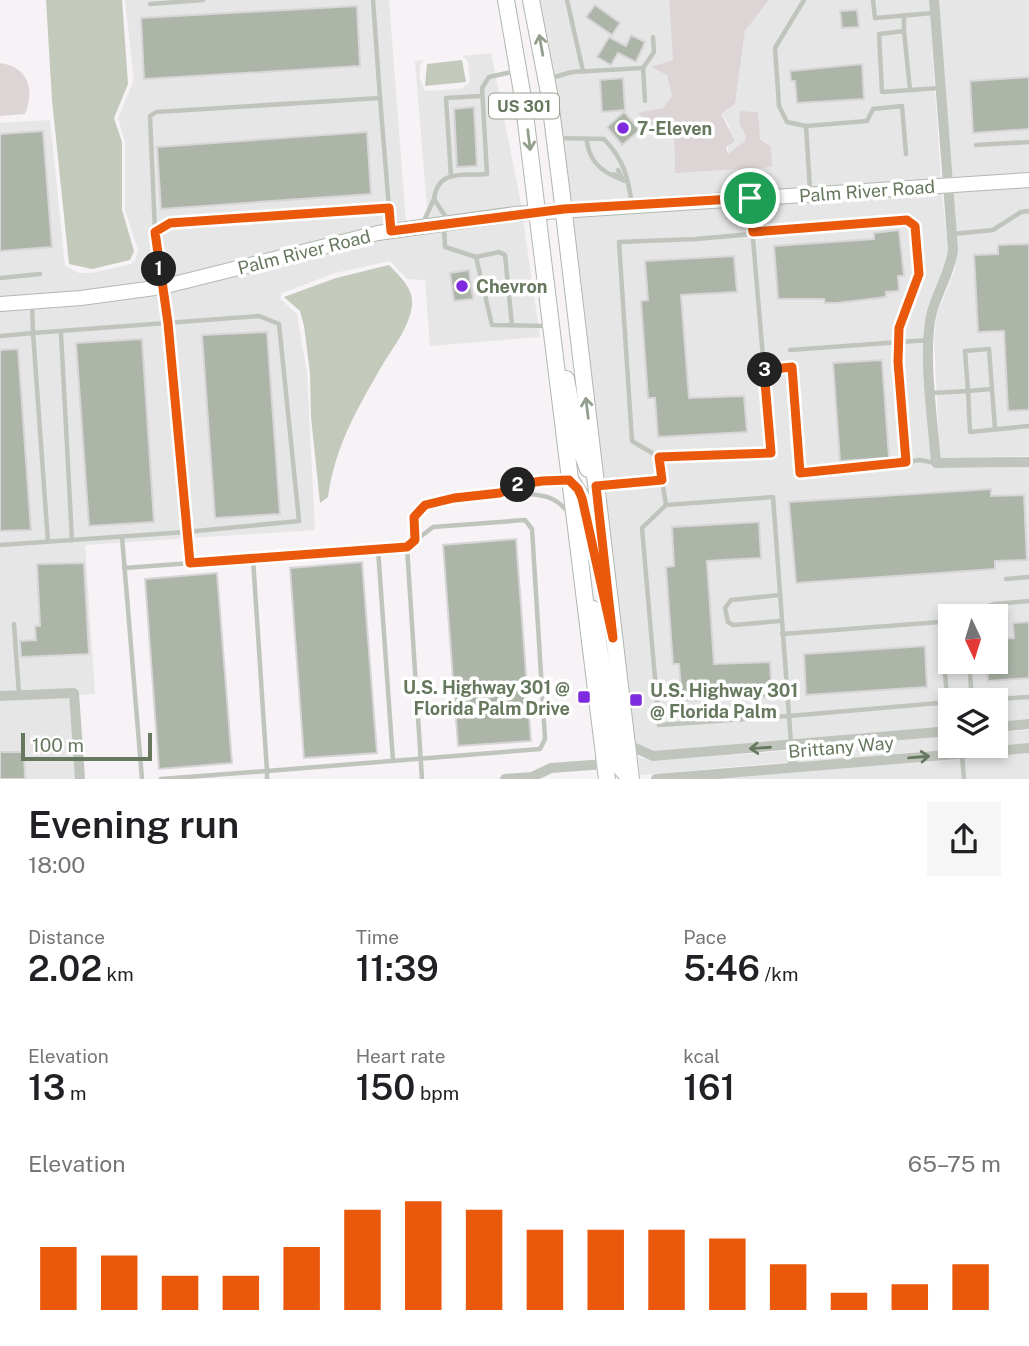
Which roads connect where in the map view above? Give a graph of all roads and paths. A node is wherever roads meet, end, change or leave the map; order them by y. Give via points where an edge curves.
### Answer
1 (203, 0) edge
2 (373, 0) edge
3 (506, 0) edge
4 (568, 0) edge
5 (804, 0) edge
6 (873, 0) edge
7 (934, 0) edge
8 (534, 1) edge
9 (150, 4) dead end
10 (934, 13) junction
11 (904, 15) junction
12 (904, 31) junction
13 (653, 37) dead end
14 (643, 68) junction
15 (519, 71) junction
16 (583, 71) junction
17 (546, 80) junction
18 (939, 88) junction
19 (910, 90) junction
20 (481, 96) junction
21 (380, 98) junction
22 (645, 101) dead end
23 (806, 125) junction
24 (554, 138) junction
25 (586, 140) junction
26 (1029, 142) edge
27 (976, 145) dead end
28 (594, 148) dead end
29 (906, 154) dead end
30 (616, 172) dead end
31 (451, 177) junction
32 (1029, 180) edge
33 (626, 181) junction
34 (946, 186) junction
35 (810, 195) junction
36 (750, 198) junction
37 (434, 199) junction
38 (632, 205) junction
39 (389, 208) junction
40 (564, 209) junction
41 (1029, 211) edge
42 (537, 212) junction
43 (447, 223) junction
44 (421, 226) junction
45 (391, 231) junction
46 (155, 232) junction
47 (753, 232) junction
48 (951, 234) junction
49 (476, 257) junction
50 (40, 274) dead end
51 (0, 278) edge
52 (162, 286) junction
53 (32, 302) junction
54 (0, 304) edge
55 (168, 323) junction
56 (512, 325) junction
57 (550, 326) junction
58 (61, 333) junction
59 (33, 334) junction
60 (0, 336) edge
61 (929, 340) junction
62 (900, 342) junction
63 (790, 350) dead end
64 (764, 370) junction
65 (992, 389) junction
66 (968, 391) junction
67 (932, 393) junction
68 (1029, 426) edge
69 (995, 429) junction
70 (659, 457) junction
71 (906, 462) junction
72 (1029, 462) edge
73 (936, 463) junction
74 (569, 480) junction
75 (662, 480) junction
76 (595, 482) junction
77 (500, 493) junction
78 (666, 505) junction
79 (573, 518) junction
80 (186, 532) junction
81 (122, 537) junction
82 (72, 540) junction
83 (415, 540) junction
84 (48, 542) junction
85 (0, 545) edge
86 (407, 547) junction
87 (377, 549) junction
88 (253, 559) junction
89 (190, 563) junction
90 (579, 567) junction
91 (124, 568) junction
92 (1029, 577) edge
93 (1006, 579) dead end
94 (780, 595) junction
95 (1029, 601) edge
96 (995, 604) edge
97 (781, 621) junction
98 (938, 622) edge
99 (14, 624) dead end
100 (782, 634) junction
101 (613, 638) junction
102 (19, 695) junction
103 (0, 696) edge
104 (1029, 697) edge
105 (1008, 698) edge
106 (938, 702) edge
107 (789, 716) junction
108 (1029, 724) edge
109 (1008, 726) edge
110 (938, 732) edge
111 (626, 744) junction
112 (792, 746) junction
113 (1029, 748) edge
114 (1008, 749) edge
115 (938, 753) edge
116 (961, 758) edge
117 (420, 759) junction
118 (393, 761) junction
119 (793, 767) junction
120 (267, 771) junction
121 (606, 772) edge
122 (528, 778) edge
123 (80, 779) edge
124 (142, 779) edge
125 (160, 779) edge
126 (267, 779) edge
127 (422, 779) edge
128 (505, 779) edge
129 (615, 779) edge
130 (631, 779) edge
131 (656, 779) edge
132 (794, 779) edge
133 (964, 779) edge

1 - 9 lane
2 - 21 lane
3 - 15 main road, US 301
4 - 16 lane
5 - 23 lane via 775,48 779,106 788,122
6 - 11 lane via 875,18
7 - 10 street
17 -> 8 main road, US 301
10 - 11 lane
10 - 18 street
11 - 12 lane
12 - 19 lane
12 - 19 lane via 883,32 877,37 882,92
13 - 14 lane via 654,52
14 - 16 lane
14 - 22 lane
15 - 20 lane via 489,76
15 -> 42 main road, US 301
16 - 17 lane
17 - 24 main road, US 301
18 - 19 lane
18 - 34 street
20 - 31 lane via 486,174
20 - 31 lane via 446,98
21 - 39 lane
21 - 46 lane via 156,111 150,116
23 - 29 lane via 867,121 873,108 902,106
23 - 35 lane
24 - 25 lane
24 - 40 main road, US 301
25 - 28 lane
25 - 33 lane via 590,155 609,176
25 - 33 lane via 604,139 627,169
26 - 27 lane
30 - 33 lane
31 - 37 lane via 439,181
32 - 34 street, Palm River Road
33 - 38 lane
34 - 35 street, Palm River Road
34 - 48 street
35 - 36 street, Palm River Road
36 - 38 street, Palm River Road
36 - 47 lane
37 - 43 lane
37 - 44 lane
38 - 40 street, Palm River Road
39 - 45 lane
39 - 46 lane via 170,223
40 - 42 street, Palm River Road
76 -> 40 main road, US 301
41 - 48 lane via 993,230
42 - 43 street, Palm River Road
42 - 57 main road, US 301
43 - 44 street, Palm River Road
43 - 49 lane via 445,247
44 - 45 street, Palm River Road
45 - 52 street, Palm River Road
46 - 52 lane
47 - 62 lane via 907,220 915,226 919,274 899,328
47 - 64 lane
47 - 70 lane via 619,242 632,441
48 - 61 street via 951,268 932,312
49 - 56 lane via 492,325
49 - 56 lane via 505,255
50 - 51 lane
52 - 53 street, Palm River Road
52 - 55 lane
53 - 54 street, Palm River Road
53 - 59 lane
55 - 58 lane
55 - 80 lane
55 - 80 lane via 259,316 279,324 299,522
56 - 57 lane
57 - 74 main road, US 301
57 - 76 main road via 563,364 578,443
58 - 59 lane
58 - 82 lane
59 - 60 lane
59 - 84 lane
61 - 62 lane
61 - 67 street
62 - 63 lane
62 - 71 lane
64 - 70 lane via 771,453
64 - 71 lane via 792,367 800,473
65 - 66 lane
65 - 66 lane via 989,349 965,351
65 - 69 lane
66 - 67 lane
66 - 69 lane via 970,432
67 - 73 street
68 - 69 lane
70 - 75 lane
71 - 73 lane
72 - 73 street
74 - 77 lane via 516,485
74 - 79 main road, US 301
74 - 101 main road via 582,498
75 - 76 lane
75 - 78 lane
76 - 101 main road, US 301
77 - 79 lane via 544,496
77 - 83 lane via 425,505 414,517
78 - 94 lane via 773,497
78 - 107 lane via 642,528 659,725
79 - 90 main road, US 301
80 - 81 lane
80 - 89 lane
81 - 82 lane
81 - 91 lane
82 - 84 lane
83 - 86 lane
83 - 117 lane via 433,527 525,520 532,529 545,740 540,749
84 - 85 lane
86 - 87 lane
86 - 117 lane
87 - 88 lane
87 - 118 lane
88 - 89 lane
88 - 120 lane
89 - 91 lane
90 - 121 main road, US 301
90 - 130 main road via 599,635 615,749 620,767
91 - 124 lane
92 - 93 lane
94 - 97 lane
94 - 97 lane via 731,600 726,603 725,616 733,625
95 - 96 lane
97 - 100 lane
98 - 100 lane
99 - 102 lane
100 - 107 lane
101 - 111 main road, US 301
102 - 103 street
102 - 123 street via 74,693
104 - 105 lane
106 - 107 lane
107 - 112 lane
108 - 109 street
110 - 112 street, Brittany Way
112 -> 111 street, Brittany Way via 653,756
111 - 130 main road, US 301
112 - 119 street
113 - 114 street, Brittany Way
119 -> 115 street, Brittany Way
116 - 133 lane
117 - 118 lane
117 - 127 lane
118 - 120 lane
119 - 131 street, Brittany Way
119 - 132 lane
120 - 125 lane
120 - 126 lane
121 - 122 street via 551,768
121 - 129 main road
122 - 128 street

